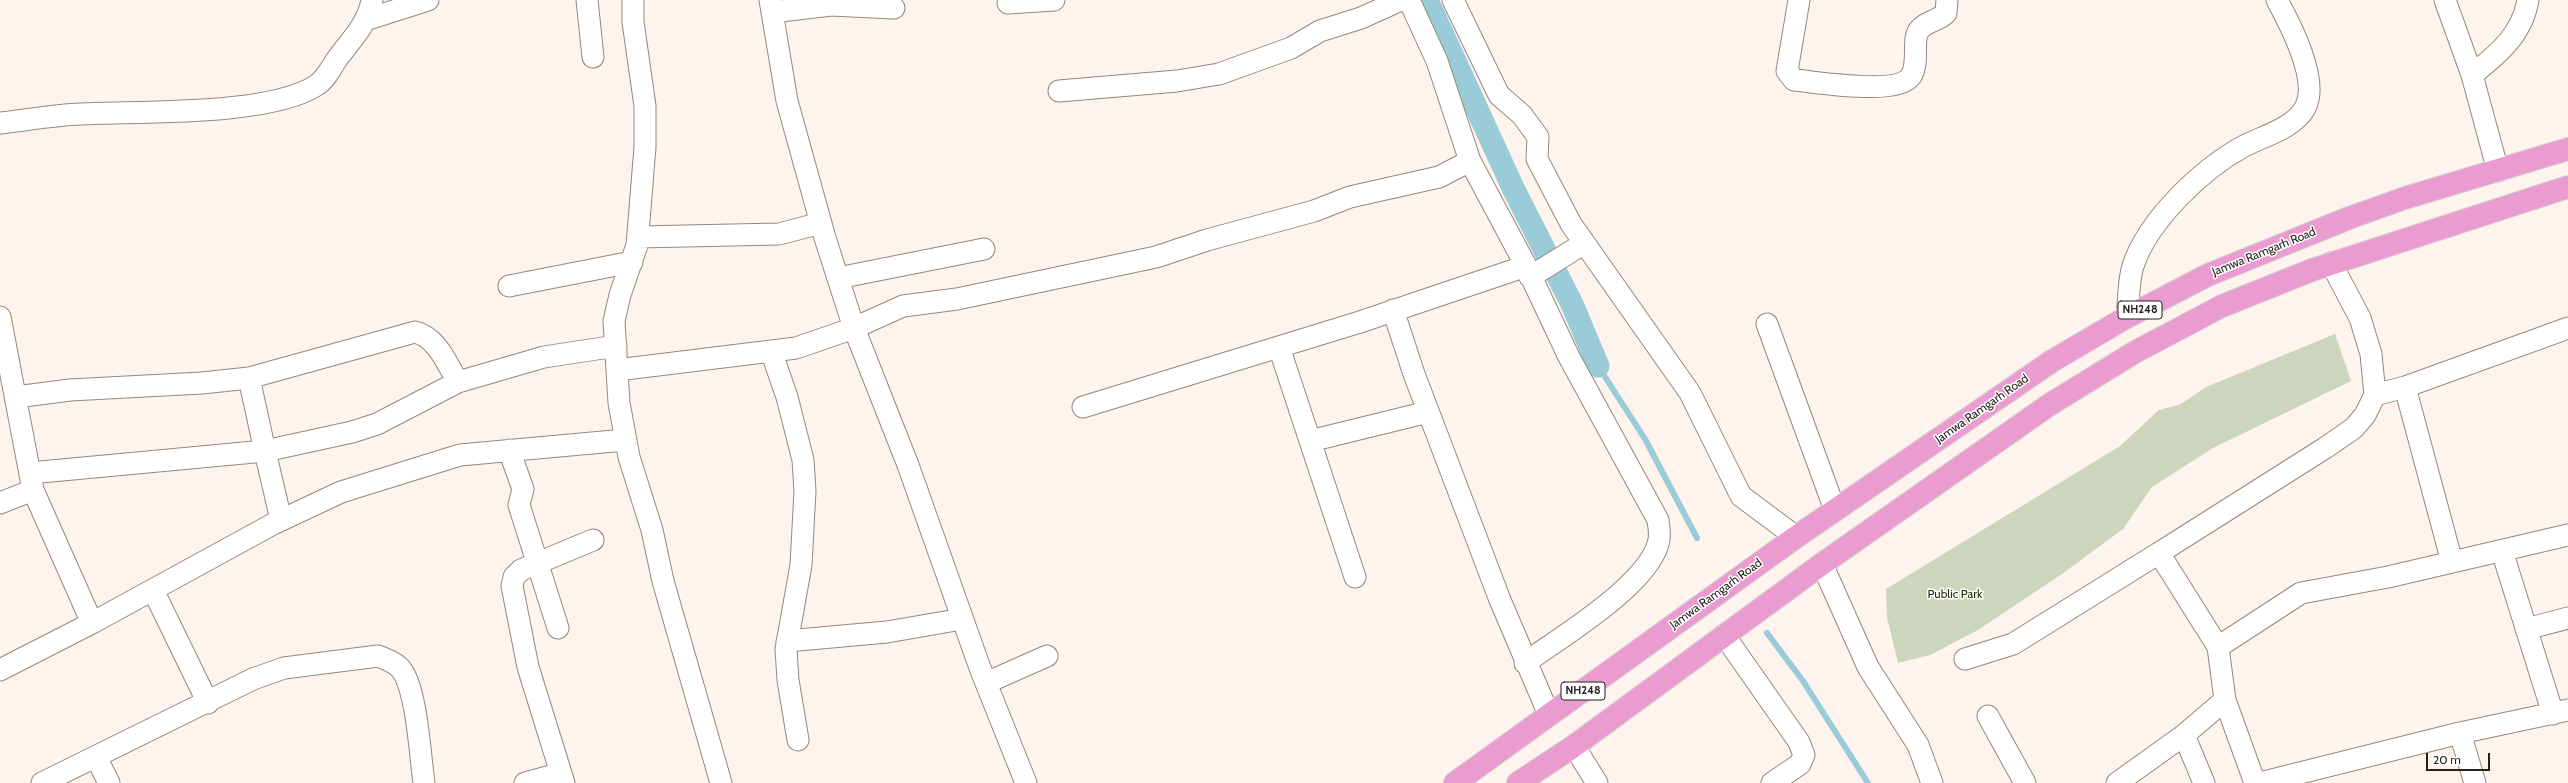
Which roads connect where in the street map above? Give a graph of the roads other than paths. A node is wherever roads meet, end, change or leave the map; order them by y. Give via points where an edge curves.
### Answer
1 (372, 0) edge
2 (428, 0) edge
3 (587, 0) edge
4 (633, 0) edge
5 (1054, 0) edge
6 (1402, 0) edge
7 (1409, 0) edge
8 (1453, 0) edge
9 (1799, 0) edge
10 (1947, 0) edge
11 (2277, 0) edge
12 (2445, 0) edge
13 (2528, 0) edge
14 (1008, 3) dead end
15 (771, 6) edge
16 (894, 8) dead end
17 (365, 20) junction
18 (593, 57) dead end
19 (2472, 75) junction
20 (1059, 91) dead end
21 (0, 123) edge
22 (2568, 149) edge
23 (1470, 161) junction
24 (2498, 171) junction
25 (2568, 187) edge
26 (821, 223) junction
27 (638, 237) junction
28 (2297, 239) junction
29 (984, 249) dead end
30 (1575, 249) junction
31 (632, 262) junction
32 (2321, 267) junction
33 (1531, 271) junction
34 (838, 278) junction
35 (509, 286) dead end
36 (1393, 310) junction
37 (0, 317) edge
38 (2127, 317) junction
39 (1767, 324) dead end
40 (854, 328) junction
41 (2568, 328) edge
42 (616, 346) junction
43 (1280, 347) junction
44 (771, 351) junction
45 (5, 368) edge
46 (617, 370) junction
47 (249, 378) junction
48 (458, 382) junction
49 (2405, 387) junction
50 (2375, 395) junction
51 (16, 397) junction
52 (1084, 407) dead end
53 (1428, 412) junction
54 (625, 440) junction
55 (1310, 441) junction
56 (509, 450) junction
57 (264, 451) junction
58 (31, 481) junction
59 (0, 503) edge
60 (1835, 510) junction
61 (281, 520) junction
62 (2568, 535) edge
63 (1796, 537) junction
64 (593, 540) dead end
65 (2502, 552) junction
66 (2159, 553) junction
67 (2452, 562) junction
68 (536, 563) junction
69 (1822, 564) junction
70 (1355, 577) dead end
71 (153, 590) junction
72 (2568, 618) edge
73 (962, 619) junction
74 (92, 623) junction
75 (558, 628) dead end
76 (2526, 629) junction
77 (1731, 630) junction
78 (787, 641) junction
79 (2218, 647) junction
80 (1047, 656) dead end
81 (1965, 659) dead end
82 (1526, 663) junction
83 (0, 670) edge
84 (986, 683) junction
85 (2225, 700) junction
86 (208, 703) junction
87 (2560, 712) edge
88 (1549, 715) junction
89 (1988, 716) dead end
90 (2460, 733) junction
91 (2184, 735) junction
92 (798, 740) dead end
93 (1574, 746) junction
94 (96, 757) junction
95 (563, 778) edge
96 (42, 783) edge
97 (109, 783) edge
98 (424, 783) edge
99 (525, 783) edge
100 (721, 783) edge
101 (1026, 783) edge
102 (1455, 783) edge
103 (1518, 783) edge
104 (1597, 783) edge
105 (1772, 783) edge
106 (1932, 783) edge
107 (2025, 783) edge
108 (2117, 783) edge
109 (2204, 783) edge
110 (2255, 783) edge
111 (2260, 783) edge
112 (2475, 783) edge

1 - 17 street
2 - 17 street
3 - 18 street
4 - 27 street via 633,22 645,106 645,147
5 - 14 street
6 - 20 street via 1361,18 1320,31 1291,48 1219,74 1177,82
7 - 23 street via 1437,61
8 - 30 street via 1500,95 1522,115 1538,138 1537,159
9 - 10 street via 1787,71 1789,76 1794,80 1873,87 1903,84 1910,78 1915,68 1916,35 1919,29 1946,13
11 - 38 street via 2303,56 2309,91 2305,107 2295,120 2242,147 2205,174 2153,227 2133,267
12 - 19 street
13 - 19 street via 2526,12 2515,36
15 - 16 street
15 - 26 street via 787,101
17 - 21 street via 352,42 336,60 332,72 316,85 288,98 257,105 78,114
19 - 24 street
22 - 24 highway, Jamwa Ramgarh Road / NH248
23 - 33 street
23 - 40 street via 1439,177 1350,197 1314,211 1207,240 1156,257 957,299 903,306
24 - 28 highway, Jamwa Ramgarh Road / NH248 via 2405,198
25 - 32 highway, NH248
26 - 27 street via 779,234
26 - 34 street
27 - 31 street
28 - 32 highway
28 - 38 highway, Jamwa Ramgarh Road / NH248 via 2208,275
29 - 34 street
30 - 33 street
30 - 63 street via 1690,393 1741,496
31 - 35 street
31 - 42 street via 614,321
32 - 50 street via 2360,318 2371,354
32 - 69 highway, NH248 via 2222,306 2135,352 2049,405
33 - 36 street
33 - 82 street via 1569,357 1647,497 1658,520 1660,534 1658,546 1648,564 1621,592
34 - 40 street
36 - 43 street
36 - 53 street
37 - 45 street
38 - 60 highway, Jamwa Ramgarh Road / NH248 via 2052,361
39 - 60 street via 1808,442
40 - 44 street via 796,348
40 - 73 street via 908,465
41 - 49 street
42 - 46 street
42 - 48 street via 544,356
43 - 52 street
43 - 55 street
44 - 46 street
44 - 78 street via 796,428 803,460 805,491 801,565
45 - 51 street
46 - 54 street via 618,403
47 - 48 street via 415,332 424,334 432,340
47 - 51 street via 70,390
47 - 57 street
48 - 57 street via 377,424
49 - 50 street
49 - 67 street
50 - 66 street via 2365,415 2354,428
51 - 58 street
53 - 55 street
53 - 82 street
54 - 56 street
54 - 100 street
55 - 70 street
56 - 61 street via 460,456 356,487
56 - 68 street via 523,489 519,505
57 - 58 street
57 - 61 street
58 - 59 street
58 - 74 street
60 - 63 highway, Jamwa Ramgarh Road / NH248
61 - 71 street
62 - 65 street
63 - 88 highway, Jamwa Ramgarh Road / NH248
64 - 68 street
65 - 67 street
65 - 76 street
66 - 79 street
66 - 81 street via 2014,644
67 - 79 street via 2301,593
68 - 75 street
68 - 95 street via 521,570 514,577 513,600 528,667
69 - 77 highway, NH248
69 - 106 street via 1868,667 1918,745
71 - 74 street
71 - 86 street
72 - 76 street
73 - 78 street via 887,632
73 - 84 street
74 - 83 street
76 - 87 street
77 - 93 highway, NH248
77 - 105 street via 1799,742 1804,755 1800,764
78 - 92 street via 788,680
79 - 85 street
80 - 84 street
82 - 88 street
84 - 101 street
85 - 91 street
85 - 110 street
86 - 94 street
86 - 98 street via 253,679 284,668 378,656 401,669 408,682 414,703
87 - 90 street
88 - 102 highway, Jamwa Ramgarh Road / NH248
89 - 107 street
90 - 111 street
90 - 112 street
91 - 108 street
91 - 109 street
93 - 103 highway, NH248
93 - 104 street
94 - 96 street
94 - 97 street
95 - 99 street

